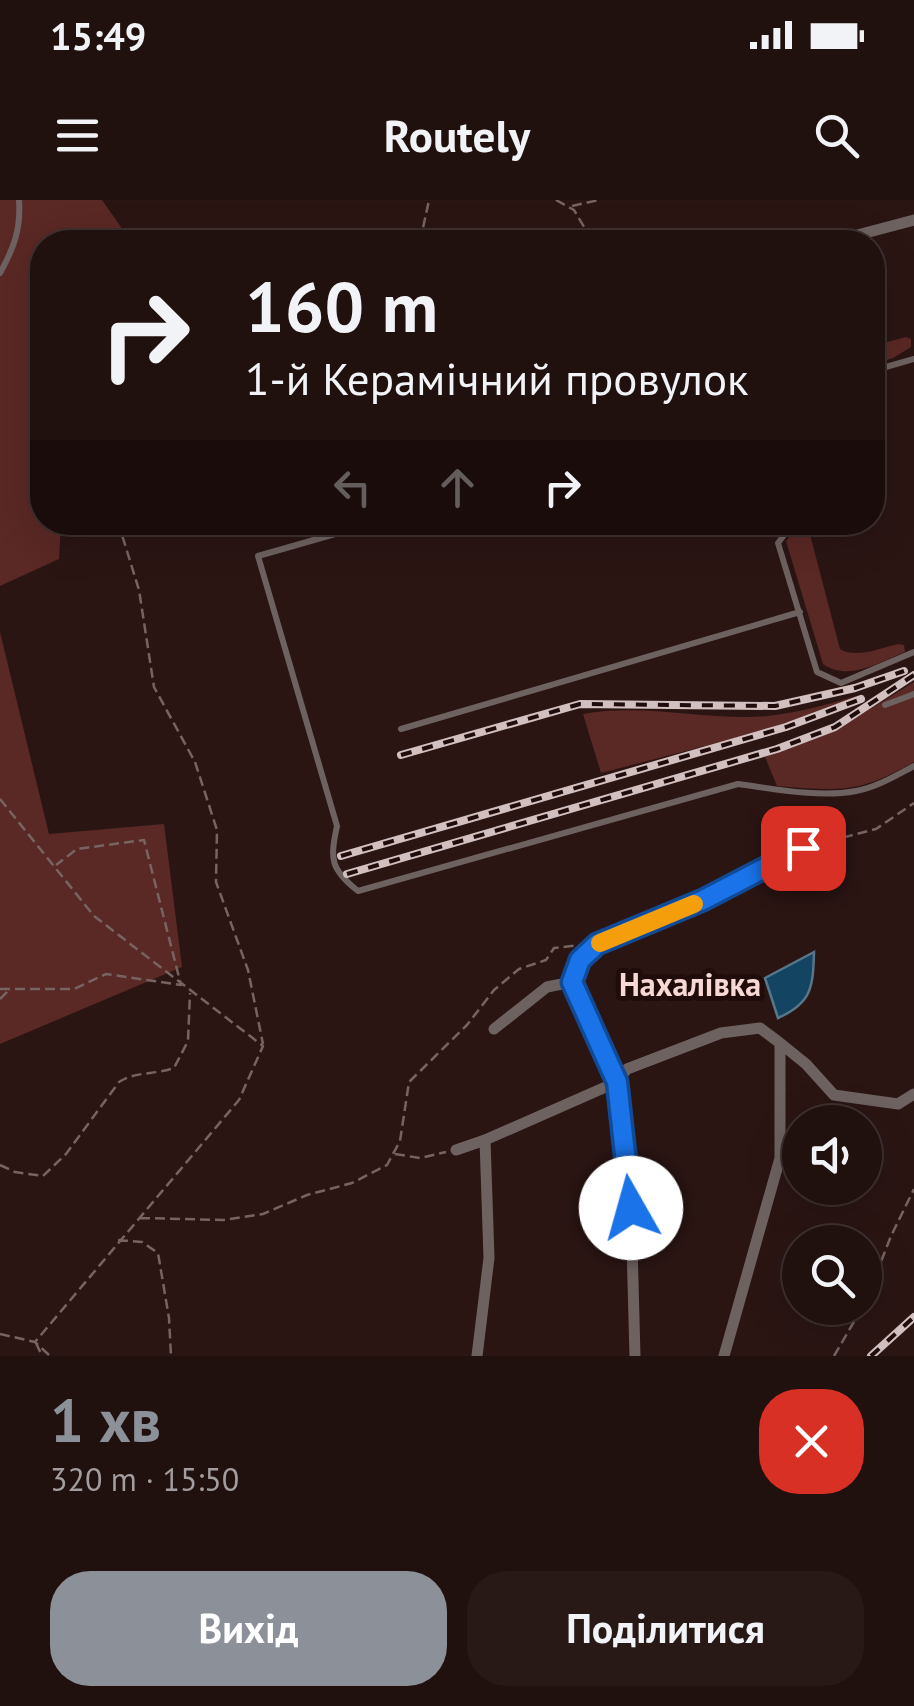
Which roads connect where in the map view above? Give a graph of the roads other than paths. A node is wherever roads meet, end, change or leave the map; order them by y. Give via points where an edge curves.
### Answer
1 (19, 200) edge
2 (914, 220) edge
3 (876, 230) edge
4 (0, 273) edge
5 (914, 360) edge
6 (885, 368) edge
7 (332, 535) edge
8 (784, 535) edge
9 (800, 612) junction
10 (914, 652) edge
11 (914, 694) edge
12 (884, 705) dead end
13 (401, 729) dead end
14 (914, 766) edge
15 (803, 848) road end
16 (572, 982) junction
17 (494, 1029) dead end
18 (780, 1043) junction
19 (617, 1082) junction
20 (914, 1094) edge
21 (485, 1140) junction
22 (456, 1150) road end
23 (477, 1356) edge
24 (635, 1356) edge
25 (724, 1356) edge

1 - 4 lane via 15,247
2 - 3 street
5 - 6 lane
7 - 14 lane via 258,556 337,826 330,856 358,890 738,784 853,792
8 - 9 lane via 778,543
9 - 10 lane via 817,672 828,680 841,684
9 - 13 lane
11 - 12 lane
15 - 16 street via 597,944 580,960
16 - 17 street via 548,987
16 - 19 street
18 - 19 street via 760,1028 721,1033 627,1070
18 - 20 street via 834,1095 898,1104
18 - 25 street via 780,1158
19 - 21 street
19 - 24 street via 631,1208
21 - 22 street
21 - 23 street via 489,1258

